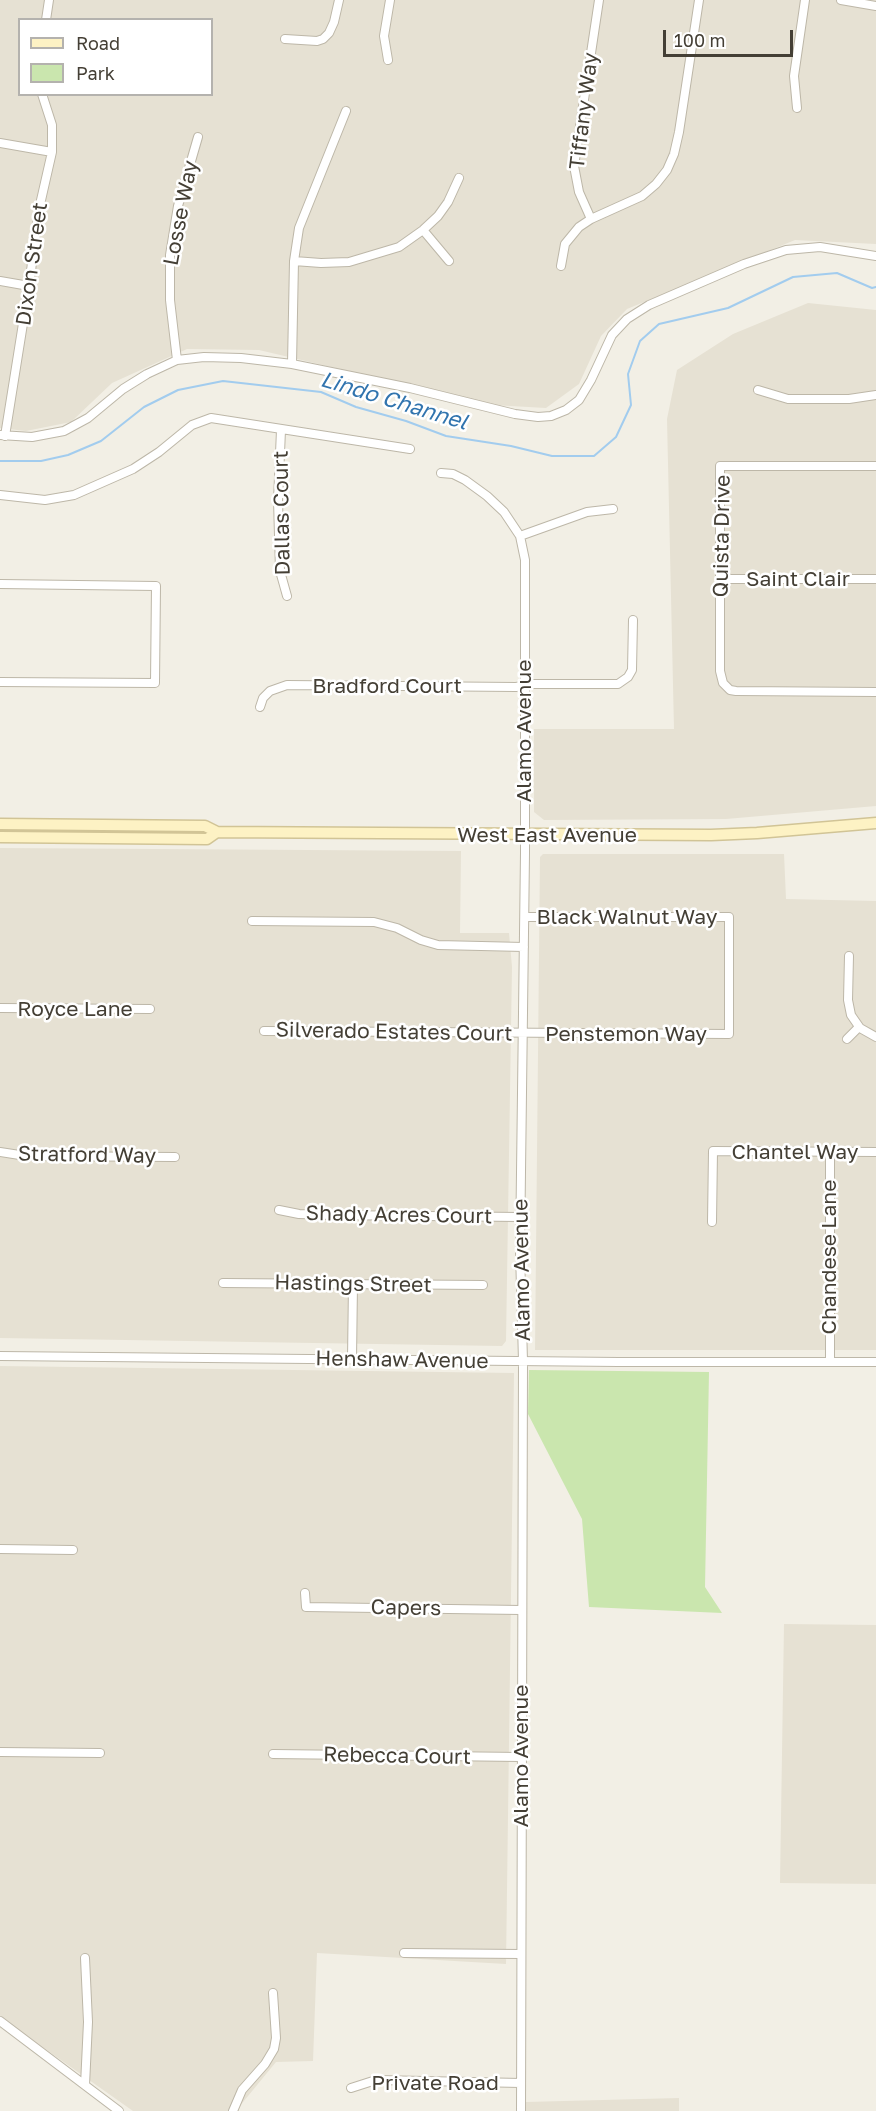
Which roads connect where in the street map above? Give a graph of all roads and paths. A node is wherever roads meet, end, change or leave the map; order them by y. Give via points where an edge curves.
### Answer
1 (49, 0) edge
2 (339, 0) edge
3 (390, 0) edge
4 (599, 0) edge
5 (699, 0) edge
6 (806, 0) edge
7 (840, 0) edge
8 (876, 6) edge
9 (46, 18) edge
10 (285, 39) dead end
11 (388, 60) dead end
12 (43, 96) edge
13 (796, 108) dead end
14 (346, 111) dead end
15 (198, 137) dead end
16 (0, 143) edge
17 (52, 152) junction
18 (459, 178) dead end
19 (591, 219) junction
20 (423, 231) junction
21 (876, 256) edge
22 (294, 261) junction
23 (449, 261) dead end
24 (561, 266) dead end
25 (0, 280) edge
26 (30, 285) junction
27 (177, 360) junction
28 (292, 364) junction
29 (758, 390) dead end
30 (876, 395) edge
31 (281, 430) junction
32 (3, 436) edge
33 (410, 449) dead end
34 (876, 466) edge
35 (441, 473) dead end
36 (0, 495) edge
37 (613, 509) dead end
38 (520, 536) junction
39 (721, 579) junction
40 (876, 579) edge
41 (0, 584) edge
42 (287, 596) dead end
43 (633, 620) dead end
44 (0, 682) edge
45 (524, 686) junction
46 (876, 692) edge
47 (260, 707) dead end
48 (876, 823) edge
49 (0, 824) edge
50 (218, 832) junction
51 (525, 835) junction
52 (0, 837) edge
53 (525, 916) junction
54 (252, 921) dead end
55 (524, 947) junction
56 (849, 956) dead end
57 (0, 1008) edge
58 (150, 1010) dead end
59 (859, 1027) junction
60 (264, 1031) dead end
61 (523, 1033) junction
62 (729, 1034) joint
63 (876, 1037) edge
64 (847, 1039) dead end
65 (0, 1152) edge
66 (830, 1152) junction
67 (876, 1152) edge
68 (175, 1157) dead end
69 (279, 1210) dead end
70 (520, 1217) junction
71 (712, 1222) dead end
72 (223, 1283) dead end
73 (352, 1284) junction
74 (483, 1286) dead end
75 (0, 1356) edge
76 (352, 1359) junction
77 (523, 1361) junction
78 (830, 1361) junction
79 (876, 1362) edge
80 (0, 1550) edge
81 (73, 1550) dead end
82 (305, 1593) dead end
83 (521, 1610) junction
84 (0, 1752) edge
85 (100, 1753) dead end
86 (273, 1754) dead end
87 (521, 1757) junction
88 (404, 1953) dead end
89 (521, 1954) junction
90 (84, 1958) dead end
91 (273, 1992) dead end
92 (0, 2021) edge
93 (521, 2083) junction
94 (85, 2085) junction
95 (351, 2088) dead end
96 (119, 2111) edge
97 (233, 2111) edge
98 (520, 2111) edge

1 - 9 street
2 - 10 street via 334,22 323,39
3 - 11 street via 384,36
4 - 19 street, Tiffany Way via 574,166 579,192
5 - 19 street via 671,162 642,196
6 - 13 street via 794,76
7 - 8 street
12 - 17 street, Dixon Street via 52,125
14 - 22 street via 302,218
15 - 27 street, Losse Way via 178,206 170,255
16 - 17 street
17 - 26 street, Dixon Street via 39,209
18 - 20 street via 444,209
19 - 24 street via 568,238
20 - 22 street via 399,247 359,260 331,264
20 - 23 street
21 - 28 street via 820,247 786,250 649,305 612,335 579,400 551,416 515,414
22 - 28 street
25 - 26 street
26 - 32 street, Dixon Street
27 - 28 street via 224,357
27 - 32 street via 132,382 69,429 38,437
29 - 30 street via 788,399
31 - 33 street
31 - 36 street via 206,419 133,469 74,495 45,500
31 - 42 street, Dallas Court via 280,571
34 - 39 street, Quista Drive via 720,466
35 - 38 street, Alamo Avenue via 458,476 487,496
37 - 38 street via 586,512
38 - 45 street, Alamo Avenue via 525,560
39 - 40 street, Saint Clair
39 - 46 street, Quista Drive via 720,671 725,687 736,691
41 - 44 street via 156,586 155,683
43 - 45 street, Bradford Court via 632,670 622,682
45 - 47 street, Bradford Court via 287,685 270,691
45 - 51 street, Alamo Avenue
48 - 51 main road, West East Avenue via 736,835
49 - 50 main road, West East Avenue via 205,826
50 - 51 main road, West East Avenue
50 - 52 main road, West East Avenue via 207,839
51 - 53 street, Alamo Avenue
53 - 55 street, Alamo Avenue
53 - 62 street, Black Walnut Way via 729,917
54 - 55 street via 374,922 438,945
55 - 61 street, Alamo Avenue
56 - 59 street via 849,1007
57 - 58 street, Royce Lane
59 - 63 street
59 - 64 street
60 - 61 street, Silverado Estates Court
61 - 62 street, Penstemon Way
61 - 70 street, Alamo Avenue
65 - 68 street, Stratford Way via 26,1156
66 - 67 street, Chantel Way
66 - 71 street, Chantel Way via 713,1151
66 - 78 street, Chandese Lane
69 - 70 street, Shady Acres Court via 332,1215
70 - 77 street, Alamo Avenue
72 - 73 street, Hastings Street
73 - 74 street, Hastings Street
73 - 76 street
75 - 76 street, Henshaw Avenue
76 - 77 street, Henshaw Avenue
77 - 78 street, Henshaw Avenue
77 - 83 street, Alamo Avenue
78 - 79 street, Henshaw Avenue
80 - 81 street
82 - 83 street, Capers via 306,1607
83 - 87 street, Alamo Avenue
84 - 85 street
86 - 87 street, Rebecca Court
87 - 89 street, Alamo Avenue
88 - 89 street
89 - 93 street, Alamo Avenue
90 - 94 street via 88,2014
91 - 97 street via 274,2049 242,2090
92 - 94 street
93 - 95 street, Private Road via 376,2080
93 - 98 street, Alamo Avenue
94 - 96 street

